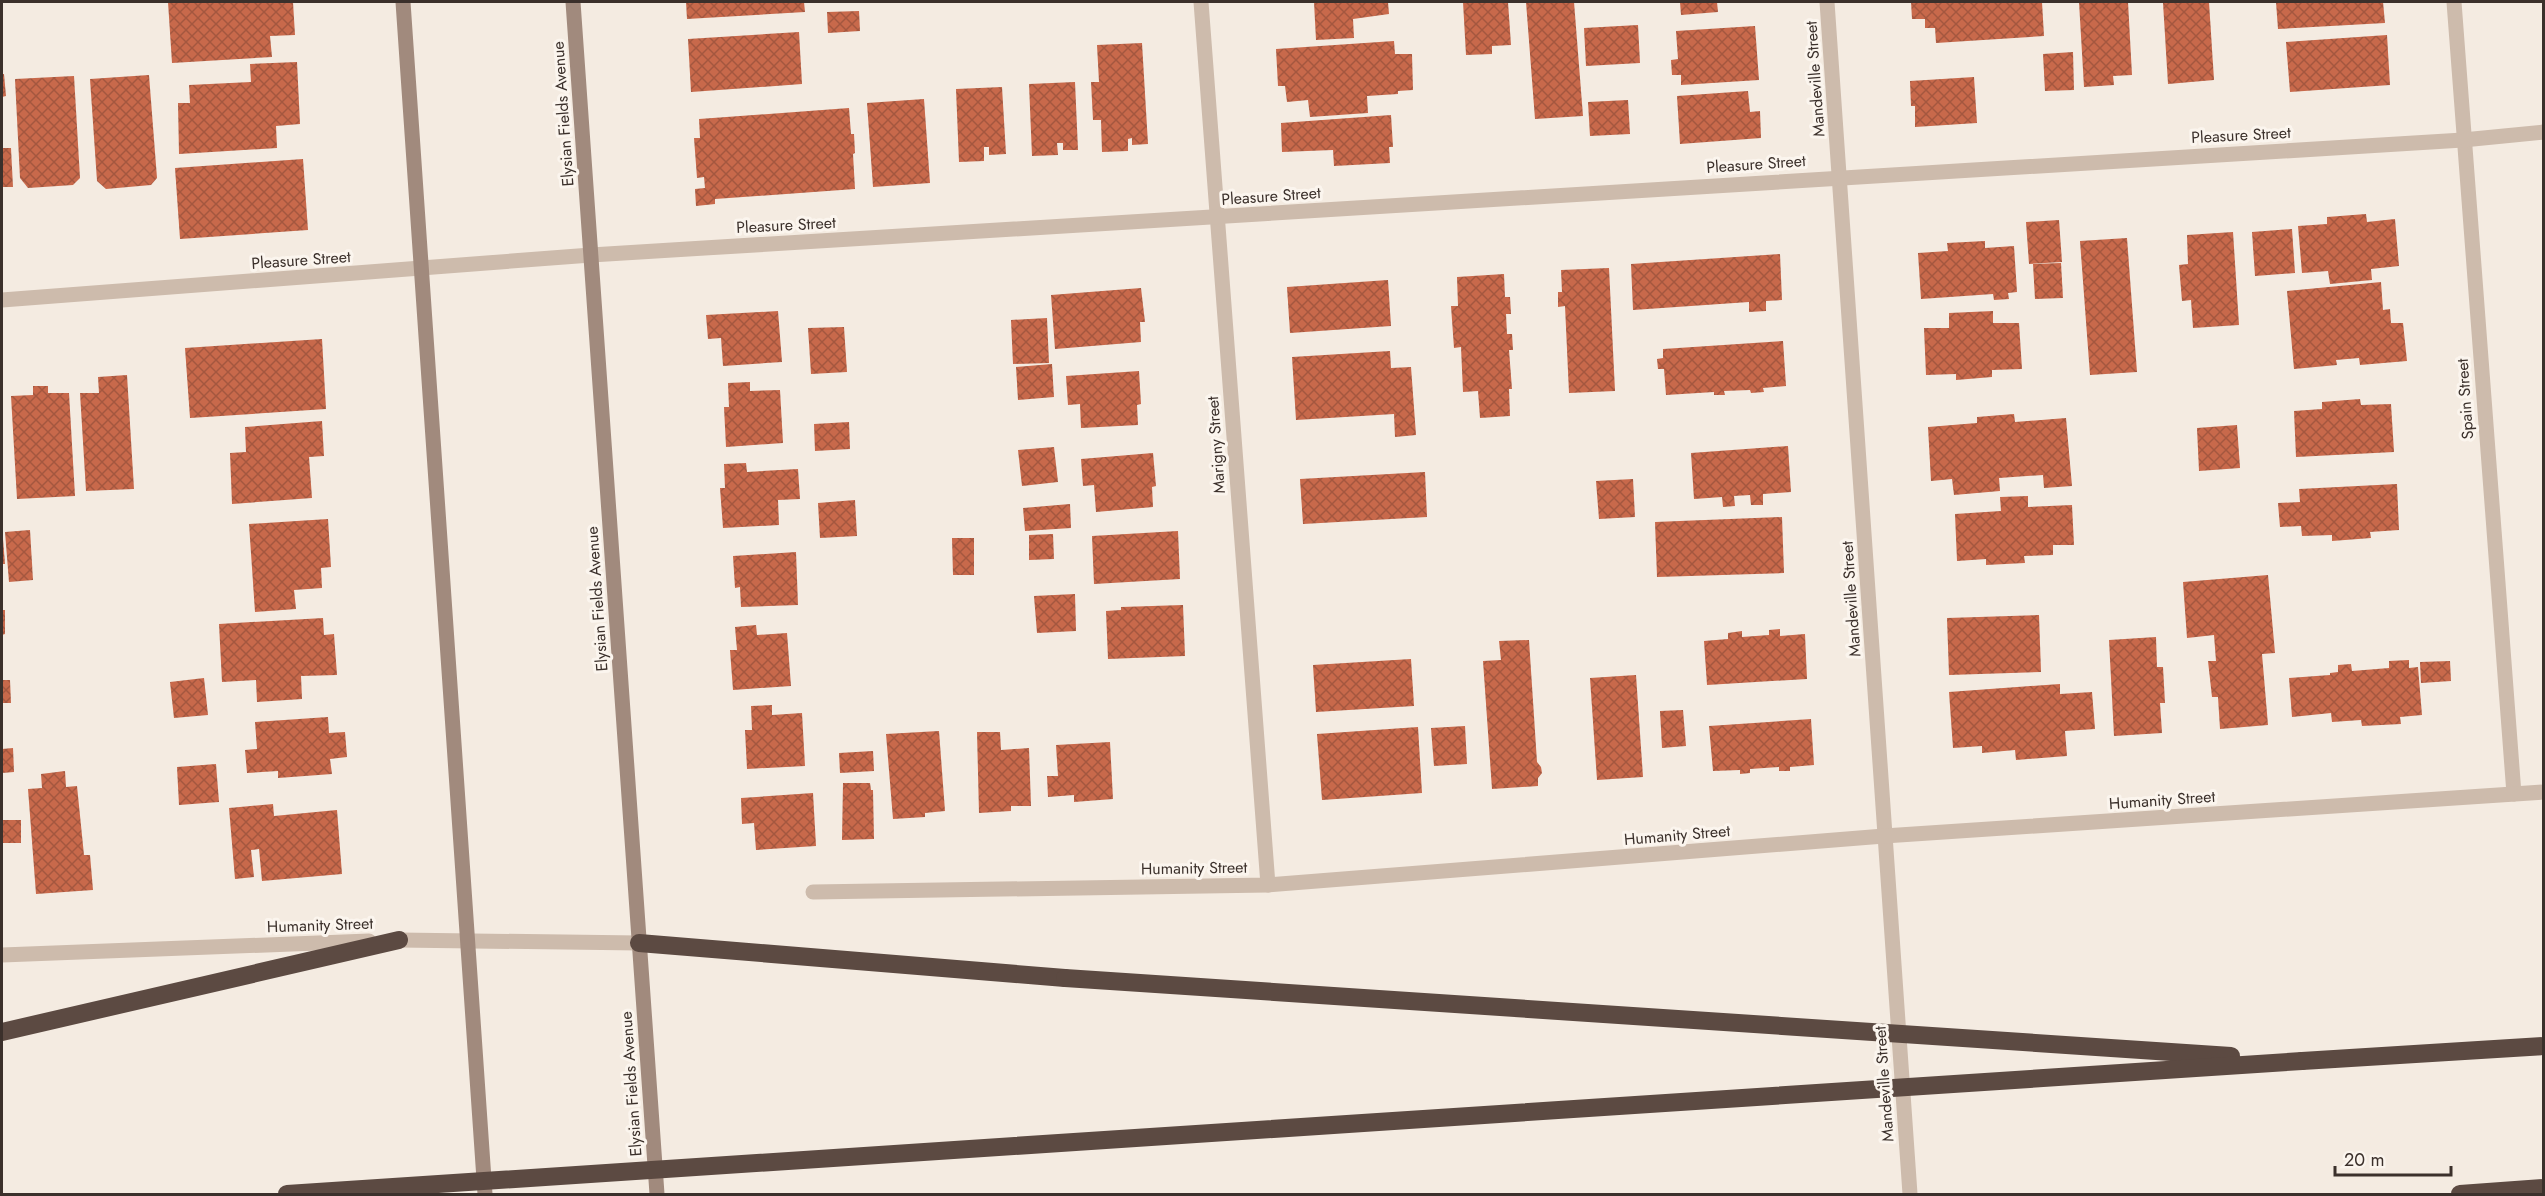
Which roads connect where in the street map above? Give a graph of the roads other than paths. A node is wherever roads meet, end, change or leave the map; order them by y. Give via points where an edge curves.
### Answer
1 (403, 2) edge
2 (573, 2) edge
3 (1201, 2) edge
4 (1827, 2) edge
5 (2454, 2) edge
6 (2544, 132) edge
7 (2463, 140) junction
8 (1841, 176) junction
9 (1216, 217) junction
10 (591, 255) junction
11 (421, 269) junction
12 (2, 300) edge
13 (2544, 792) edge
14 (2514, 794) junction
15 (1884, 836) junction
16 (1268, 885) junction
17 (813, 892) dead end
18 (399, 940) junction
19 (468, 940) junction
20 (639, 943) junction
21 (2, 955) edge
22 (2, 1032) edge
23 (2544, 1046) edge
24 (2302, 1061) junction
25 (2544, 1188) edge
26 (287, 1194) edge
27 (485, 1194) edge
28 (657, 1194) edge
29 (1910, 1194) edge
30 (2460, 1194) edge

1 - 11 main road
2 - 10 main road, Elysian Fields Avenue
3 - 9 street, Marigny Street
4 - 8 street, Mandeville Street
5 - 7 street, Spain Street
6 - 7 street, Pleasure Street
7 - 8 street, Pleasure Street
7 - 14 street, Spain Street
8 - 9 street, Pleasure Street
8 - 15 street, Mandeville Street
9 - 10 street, Pleasure Street
9 - 16 street, Marigny Street
10 - 11 street, Pleasure Street
10 - 20 main road, Elysian Fields Avenue
11 - 12 street, Pleasure Street
11 - 19 main road
13 - 14 street, Humanity Street
14 - 15 street, Humanity Street
15 - 16 street, Humanity Street
15 - 29 street, Mandeville Street
16 - 17 street, Humanity Street
18 - 19 street, Humanity Street
18 - 21 street, Humanity Street
18 - 22 highway
19 - 20 street, Humanity Street
19 - 27 main road
20 - 24 highway, bridge via 1065,978
20 - 28 main road, Elysian Fields Avenue
23 - 24 highway
24 - 26 highway, bridge
25 - 30 highway

